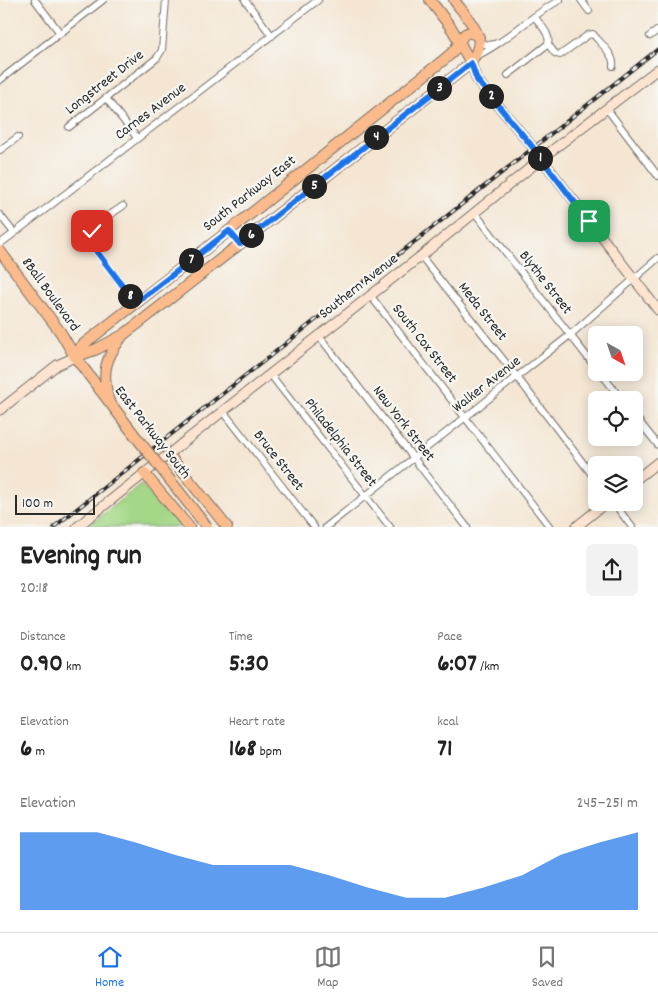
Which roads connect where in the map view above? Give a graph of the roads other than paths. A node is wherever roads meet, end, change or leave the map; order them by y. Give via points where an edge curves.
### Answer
1 (35, 0) edge
2 (103, 0) edge
3 (166, 0) edge
4 (245, 0) edge
5 (318, 0) edge
6 (430, 0) edge
7 (454, 0) edge
8 (560, 0) edge
9 (581, 0) edge
10 (589, 11) dead end
11 (534, 17) junction
12 (658, 30) edge
13 (60, 33) junction
14 (272, 36) junction
15 (650, 36) dead end
16 (479, 39) junction
17 (459, 41) junction
18 (498, 43) junction
19 (548, 44) junction
20 (473, 60) junction
21 (613, 66) dead end
22 (658, 69) edge
23 (508, 75) dead end
24 (0, 80) edge
25 (106, 98) junction
26 (606, 109) junction
27 (69, 127) dead end
28 (18, 137) dead end
29 (137, 138) junction
30 (0, 150) edge
31 (541, 159) junction
32 (658, 176) edge
33 (123, 206) dead end
34 (475, 213) junction
35 (0, 215) edge
36 (229, 231) junction
37 (14, 233) junction
38 (0, 244) edge
39 (240, 244) junction
40 (0, 251) edge
41 (422, 256) junction
42 (658, 258) edge
43 (634, 279) junction
44 (370, 295) junction
45 (136, 303) junction
46 (658, 310) edge
47 (123, 335) junction
48 (570, 335) junction
49 (319, 336) junction
50 (75, 357) junction
51 (588, 358) edge
52 (270, 374) junction
53 (517, 377) junction
54 (607, 381) edge
55 (615, 391) edge
56 (110, 404) junction
57 (0, 410) edge
58 (223, 411) junction
59 (466, 418) junction
60 (643, 426) edge
61 (658, 445) edge
62 (168, 454) junction
63 (414, 458) junction
64 (658, 462) edge
65 (588, 470) edge
66 (144, 474) junction
67 (643, 474) edge
68 (366, 496) junction
69 (595, 511) edge
70 (620, 511) edge
71 (77, 527) edge
72 (189, 527) edge
73 (208, 527) edge
74 (227, 527) edge
75 (314, 527) edge
76 (326, 527) edge
77 (390, 527) edge
78 (467, 527) edge
79 (550, 527) edge
80 (576, 527) edge
81 (632, 527) edge

1 - 13 street
2 - 13 street
3 - 25 street, Longstreet Drive via 162,50 157,58
4 - 14 street
5 - 14 street, Carnes Avenue
6 - 17 main road
7 - 16 main road
8 - 11 street
9 - 10 street
11 - 18 street
11 - 19 street via 550,39
12 - 15 street
13 - 24 street
14 - 29 street, Carnes Avenue
16 - 17 main road via 469,32
16 - 18 street via 486,45
16 - 20 main road
17 - 20 main road
17 - 36 main road, South Parkway East via 446,58
18 - 20 street
19 - 21 street via 560,55 593,34 611,56
19 - 23 street
20 - 31 main road via 477,80
20 - 39 main road
22 - 26 main road, Southern Avenue
25 - 27 street, Longstreet Drive
25 - 29 street
26 - 31 main road, Southern Avenue
26 - 32 street
28 - 30 street
29 - 37 street, Carnes Avenue
31 - 34 main road, Southern Avenue
31 - 43 main road
33 - 45 street via 95,225 91,242
34 - 41 main road, Southern Avenue
34 - 48 street, Blythe Street
35 - 37 street
36 - 39 main road
36 - 45 main road, South Parkway East
37 - 38 street, Carnes Avenue
39 - 47 main road
40 - 50 main road, 8Ball Boulevard
41 - 44 main road, Southern Avenue
41 - 53 street, Meda Street
42 - 43 street, Walker Avenue
43 - 46 main road
43 - 48 street, Walker Avenue
44 - 49 main road, Southern Avenue
44 - 59 street, South Cox Street
45 - 50 main road, South Parkway East via 80,347
47 - 50 main road
47 - 56 main road via 105,368 104,379
48 - 51 street, Blythe Street
48 - 53 street, Walker Avenue
49 - 52 main road, Southern Avenue
49 - 63 street, New York Street
50 - 56 main road, East Parkway South
50 - 57 main road via 56,365
52 - 58 main road, Southern Avenue
52 - 68 street, Philadelphia Street
53 - 59 street, Walker Avenue
53 - 65 street, Meda Street
54 - 55 street
56 - 73 main road, East Parkway South, bridge
58 - 62 main road, Southern Avenue
58 - 75 street, Bruce Street
59 - 63 street, Walker Avenue
59 - 79 street, South Cox Street
60 - 61 street
62 - 66 main road, Southern Avenue
62 - 74 main road
63 - 68 street, Walker Avenue
63 - 78 street, New York Street
64 - 67 main road
66 - 71 main road, Southern Avenue
66 - 72 main road
68 - 76 street, Walker Avenue
68 - 77 street, Philadelphia Street
69 - 80 main road
70 - 81 street

